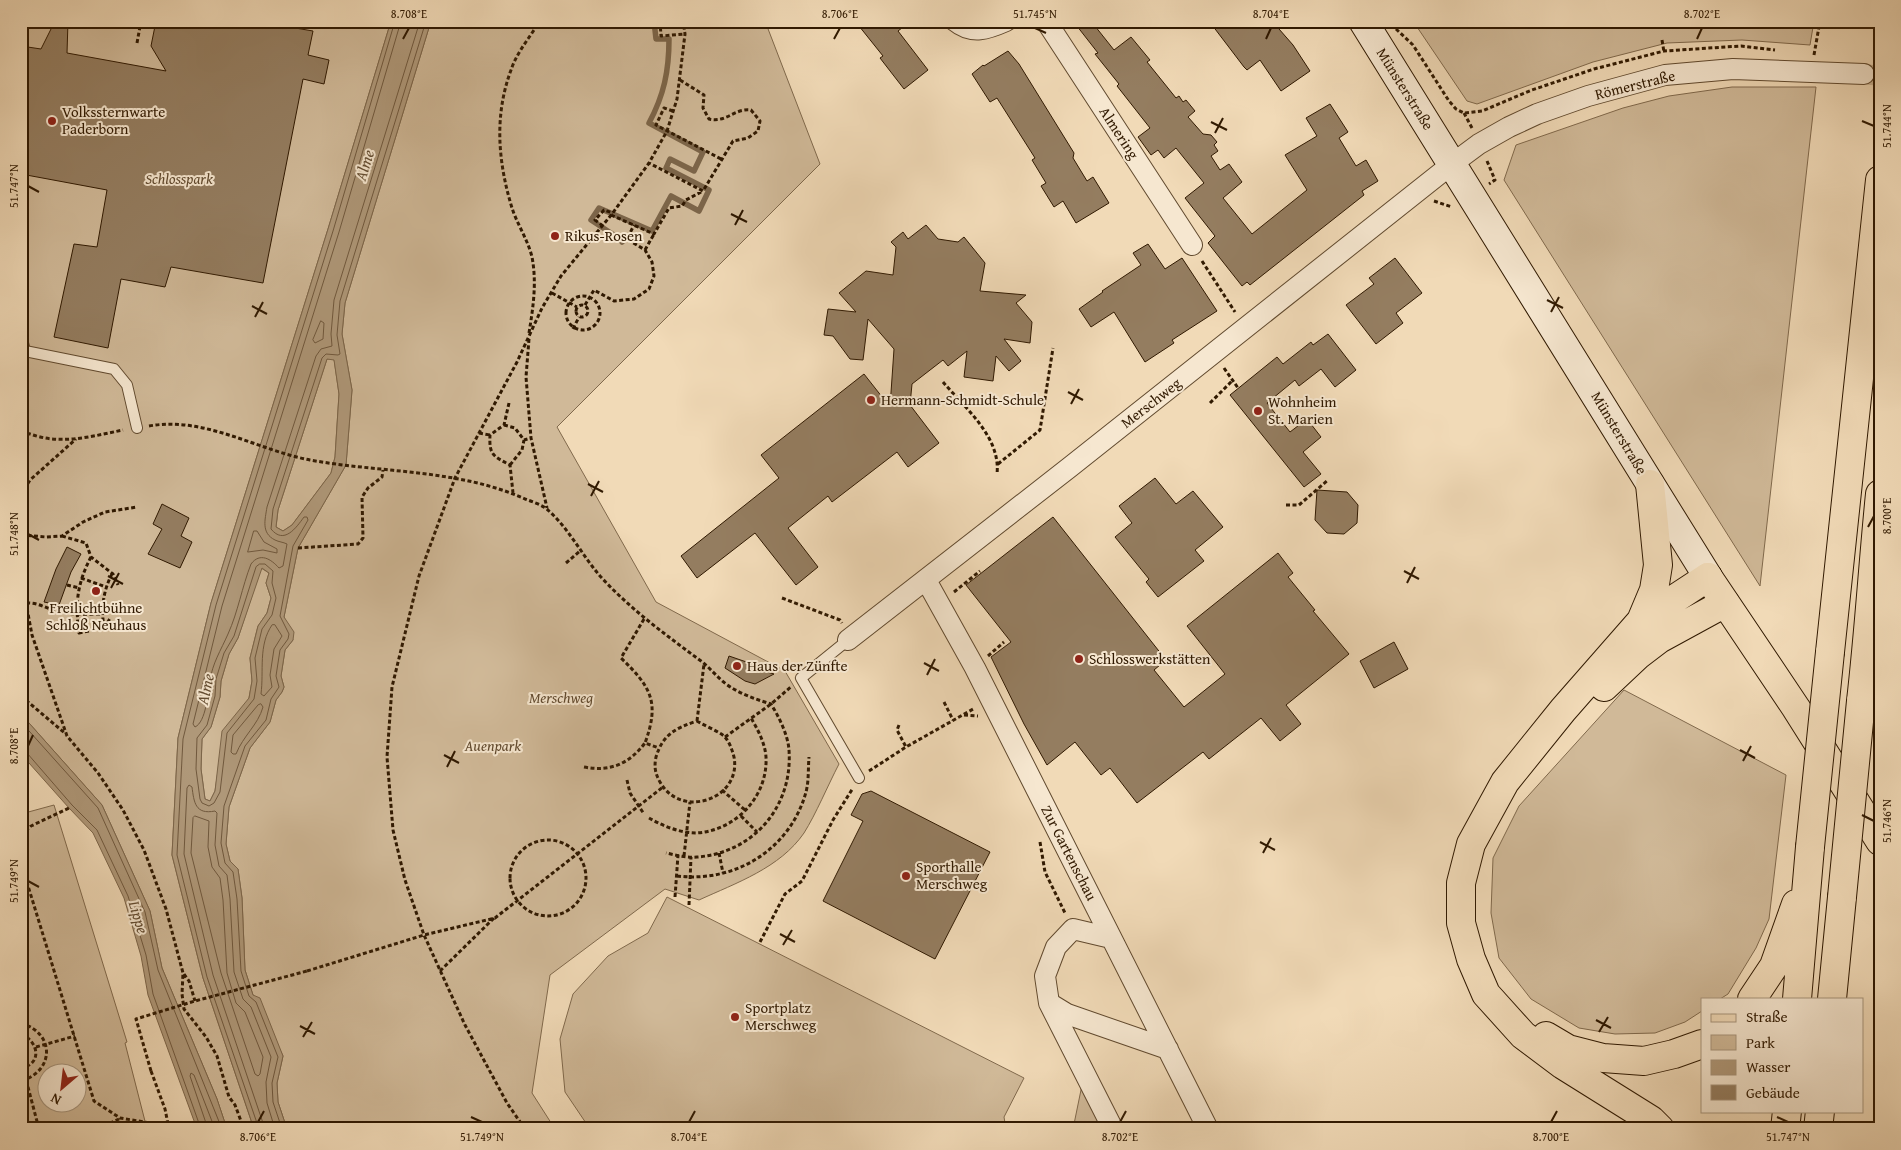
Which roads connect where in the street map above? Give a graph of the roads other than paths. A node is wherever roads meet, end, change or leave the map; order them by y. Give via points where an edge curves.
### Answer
1 (955, 21) edge
2 (1006, 21) edge
3 (1046, 21) edge
4 (1363, 21) edge
5 (1864, 74) tunnel mouth
6 (1452, 164) junction
7 (1880, 180) edge
8 (1192, 245) road end
9 (21, 335) edge
10 (137, 428) road end
11 (1650, 484) junction
12 (1880, 494) edge
13 (1708, 578) junction
14 (926, 580) junction
15 (1880, 600) edge
16 (1725, 603) junction
17 (1641, 621) junction
18 (1869, 631) junction
19 (850, 639) joint
20 (859, 778) road end
21 (1880, 841) edge
22 (1810, 856) junction
23 (1111, 938) junction
24 (1753, 998) edge
25 (1797, 998) edge
26 (1832, 998) edge
27 (1049, 1003) junction
28 (1701, 1044) edge
29 (1168, 1050) junction
30 (1787, 1112) edge
31 (1820, 1112) edge
32 (1113, 1129) edge
33 (1208, 1129) edge
34 (1660, 1129) edge
35 (1785, 1129) edge
36 (1818, 1129) edge

1 - 2 street via 981,31
3 - 8 street, Almering
4 - 6 main road, Münsterstraße
5 - 6 street, Römerstraße via 1733,69 1665,75 1537,114 1487,140
6 - 11 main road, Münsterstraße
6 - 14 street, Merschweg
7 - 22 main road, bridge
9 - 10 lane via 26,351 114,369 127,385
11 - 13 main road, Münsterstraße
11 - 17 main road via 1658,565 1654,590
12 - 18 main road
13 - 16 main road, Münsterstraße
13 - 17 main road
14 - 19 street, Merschweg
14 - 23 street, Zur Gartenschau via 1073,858
15 - 18 main road
16 - 21 main road, Münsterstraße
16 - 28 main road via 1659,639 1570,719 1512,788 1495,815 1479,847 1470,886 1469,924 1480,957 1496,992 1530,1026 1568,1049 1603,1058 1644,1061
17 - 34 main road via 1505,782 1471,844 1461,883 1461,924 1486,994 1523,1034 1562,1065 1651,1120
18 - 26 main road, bridge
19 - 20 lane via 801,678
22 - 24 main road via 1774,966
22 - 25 main road
23 - 27 street via 1073,929 1056,947 1045,976
23 - 29 street, Zur Gartenschau
27 - 29 street via 1067,1014
27 - 32 street
29 - 33 street, Zur Gartenschau
30 - 35 main road
31 - 36 main road

